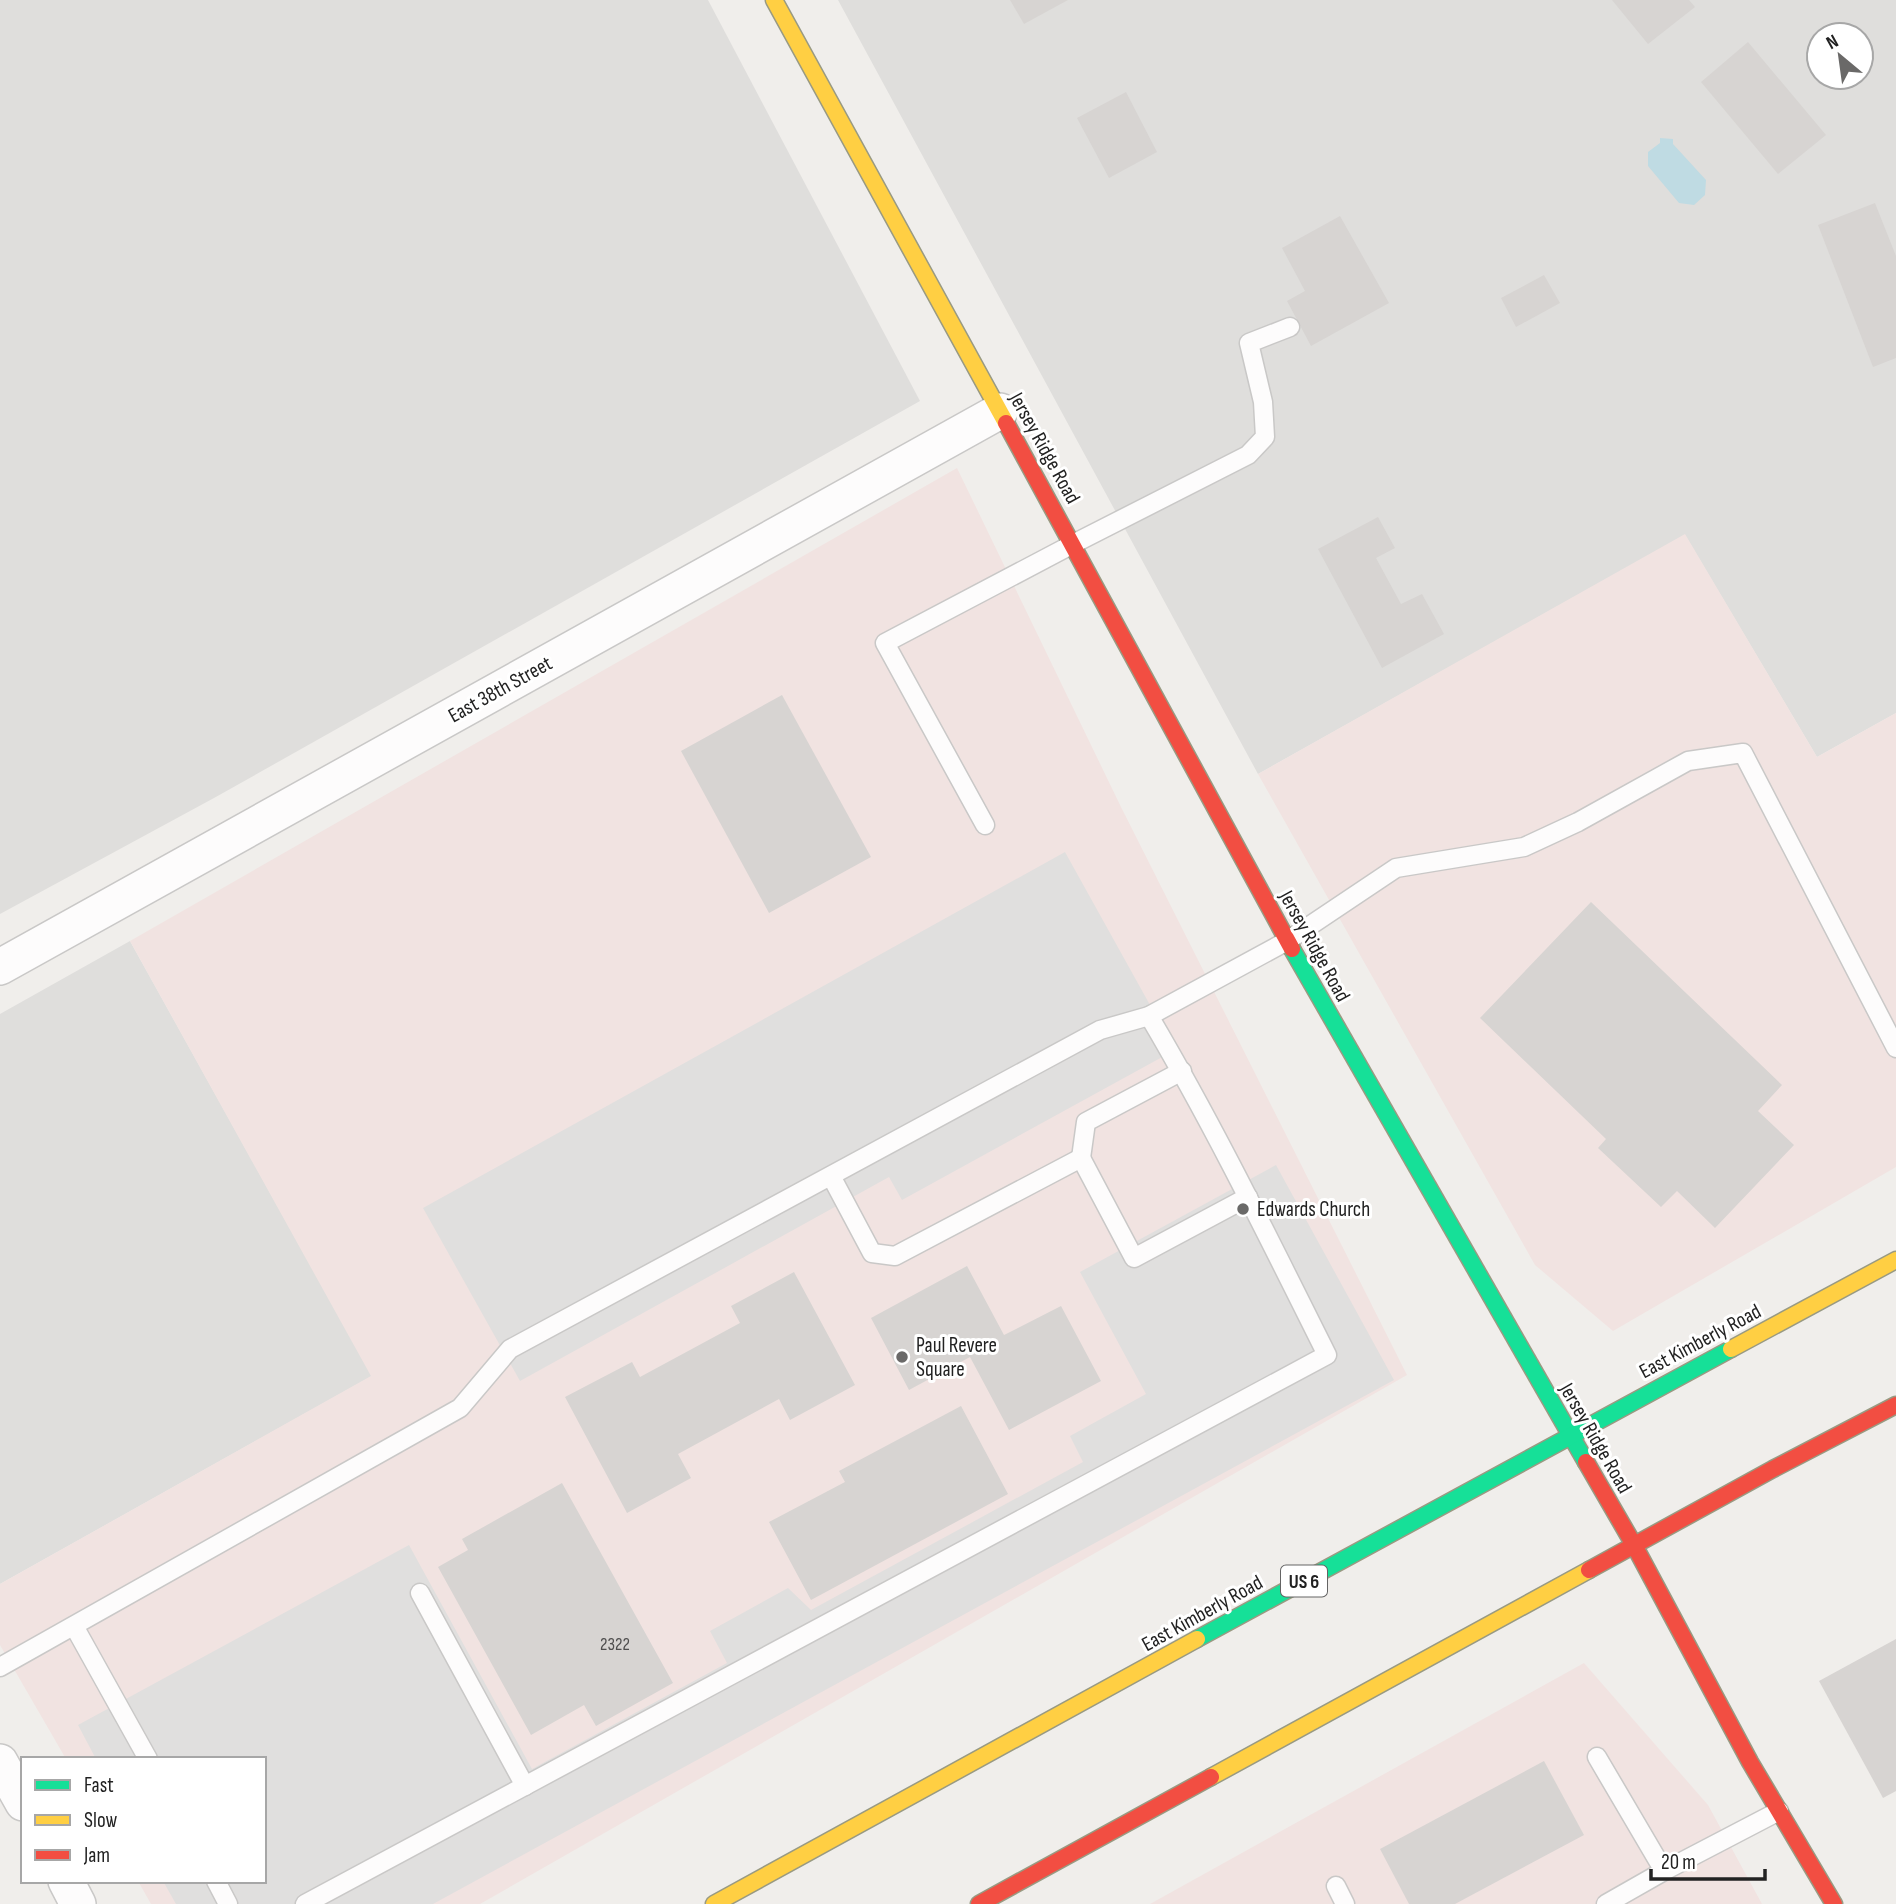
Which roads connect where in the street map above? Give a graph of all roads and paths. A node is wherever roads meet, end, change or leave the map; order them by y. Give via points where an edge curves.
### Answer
1 (774, 0) edge
2 (1290, 327) dead end
3 (1000, 411) junction
4 (1073, 544) junction
5 (985, 825) dead end
6 (1287, 941) junction
7 (0, 967) edge
8 (1149, 1016) junction
9 (1896, 1048) edge
10 (1182, 1071) junction
11 (1080, 1158) junction
12 (831, 1176) junction
13 (1248, 1197) junction
14 (1896, 1260) edge
15 (1896, 1405) edge
16 (1570, 1435) junction
17 (1634, 1545) junction
18 (420, 1593) dead end
19 (74, 1626) junction
20 (0, 1667) edge
21 (147, 1757) edge
22 (1597, 1757) dead end
23 (0, 1762) edge
24 (525, 1786) junction
25 (21, 1799) edge
26 (1779, 1811) junction
27 (1664, 1871) junction
28 (67, 1883) edge
29 (217, 1883) edge
30 (1336, 1886) dead end
31 (78, 1904) edge
32 (228, 1904) edge
33 (305, 1904) edge
34 (713, 1904) edge
35 (978, 1904) edge
36 (1345, 1904) edge
37 (1606, 1904) edge
38 (1834, 1904) edge

1 - 3 main road, Jersey Ridge Road
2 - 4 lane via 1249,343 1264,402 1265,437 1248,456
3 - 4 main road, Jersey Ridge Road
3 - 7 street, East 38th Street
4 - 5 lane via 885,643
4 - 6 main road, Jersey Ridge Road
6 - 8 lane
6 - 9 lane via 1396,868 1524,846 1578,822 1688,761 1743,752
6 - 16 main road, Jersey Ridge Road
8 - 10 lane
8 - 12 lane via 1100,1030
10 - 11 lane via 1086,1122
10 - 13 lane
11 - 12 lane via 895,1256 872,1253
11 - 13 lane via 1134,1258
12 - 19 lane via 510,1349 460,1408
13 - 24 lane via 1327,1355
14 - 16 main road, East Kimberly Road / US 6
15 - 17 main road
16 - 17 main road, Jersey Ridge Road
16 - 34 main road, East Kimberly Road / US 6
17 - 26 main road, Jersey Ridge Road
17 - 35 main road
18 - 24 lane
19 - 20 lane
19 - 21 lane
22 - 27 lane
23 - 25 street
24 - 33 lane
26 - 27 lane
26 - 38 main road, Jersey Ridge Road
27 - 37 lane
28 - 31 street
29 - 32 lane
30 - 36 lane

